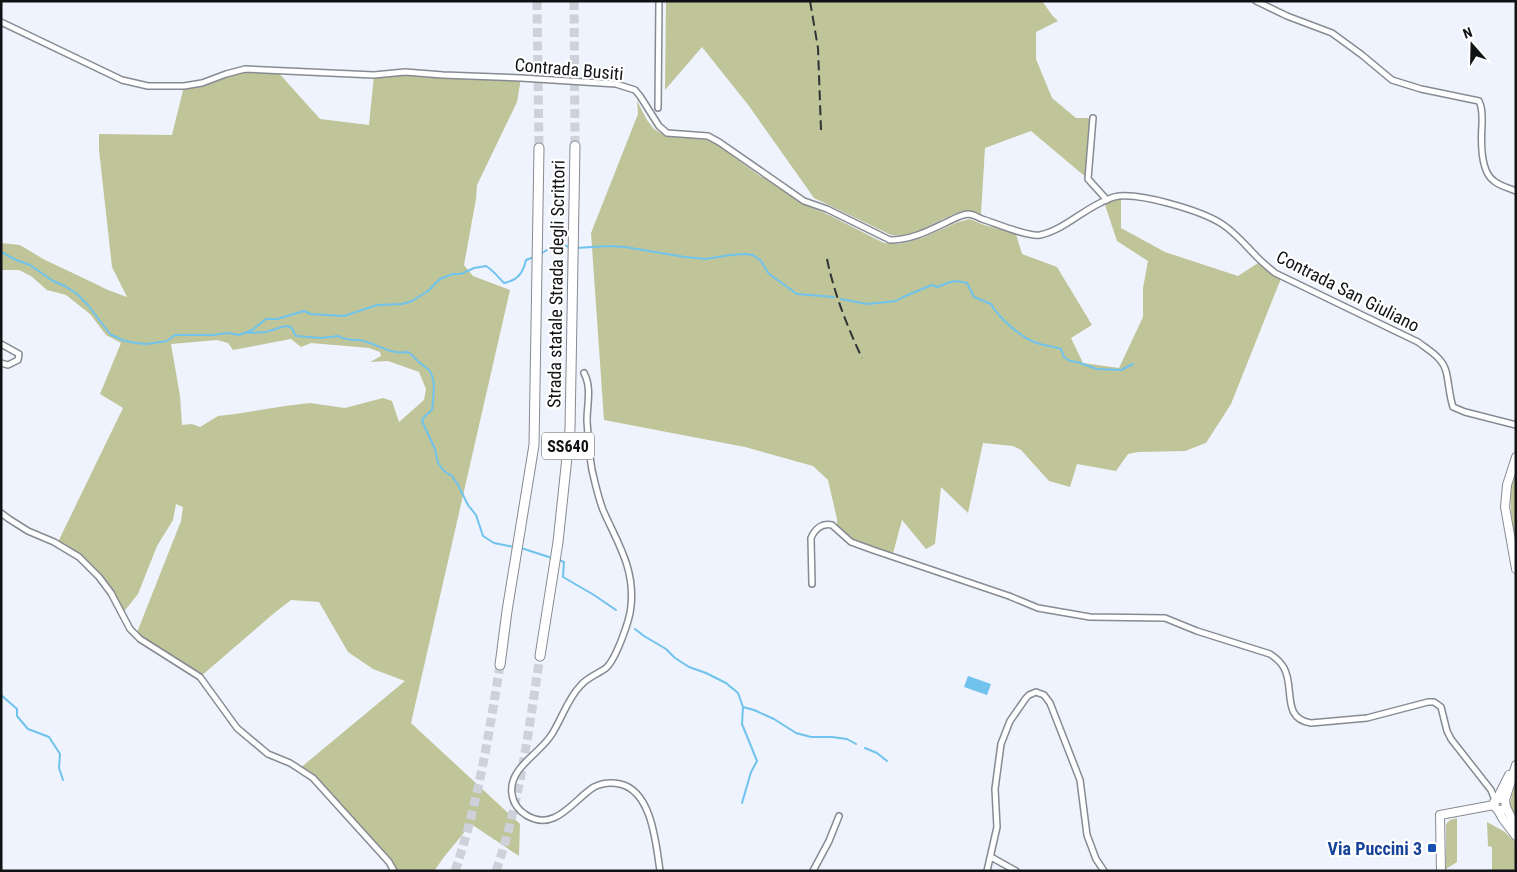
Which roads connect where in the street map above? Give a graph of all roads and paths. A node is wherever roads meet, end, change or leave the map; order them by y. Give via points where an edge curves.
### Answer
1 (659, 1) edge
2 (1256, 1) edge
3 (1, 22) edge
4 (658, 108) dead end
5 (1093, 118) dead end
6 (575, 146) tunnel mouth
7 (539, 148) tunnel mouth
8 (1516, 191) edge
9 (1113, 198) joint
10 (1107, 200) junction
11 (1, 344) edge
12 (1, 363) edge
13 (584, 373) dead end
14 (1516, 425) edge
15 (1516, 457) edge
16 (1, 513) edge
17 (1516, 569) edge
18 (812, 584) dead end
19 (540, 656) tunnel mouth
20 (500, 665) tunnel mouth
21 (1515, 767) edge
22 (1499, 803) junction
23 (839, 816) dead end
24 (1516, 827) edge
25 (1516, 836) edge
26 (991, 857) junction
27 (394, 871) edge
28 (660, 871) edge
29 (812, 871) edge
30 (987, 871) edge
31 (1016, 871) edge
32 (1104, 871) edge
33 (1441, 871) edge

1 - 4 street
2 - 8 street via 1332,33 1392,80 1479,102 1487,173 1494,181
3 - 10 street, Contrada Busiti via 122,80 148,86 202,83 245,69 374,75 405,72 593,82 628,87 635,90 659,126 668,133 708,136 804,200 890,240 915,236 970,214 1038,235 1054,230
5 - 10 street via 1088,179
6 - 19 highway, Strada statale Strada degli Scrittori / SS640 via 570,429 558,542
7 - 20 highway, Strada statale Strada degli Scrittori / SS640 via 534,445
9 - 10 street, Contrada Busiti
9 - 14 street, Contrada San Giuliano via 1146,198 1195,212 1222,224 1275,273 1418,342 1436,355 1445,369 1453,407
11 - 12 street via 19,354 18,360 8,365
13 - 28 street via 588,385 588,447 592,468 602,508 628,564 632,584 631,607 626,627 609,664 581,684 547,742 515,775 512,794 521,811 543,820 563,813 597,786 609,783 626,786 639,796 646,808
15 - 17 main road via 1507,485 1505,508
16 - 27 street via 79,557 111,593 130,629 140,639 200,677 237,728 268,754 314,778 390,862
18 - 22 street via 811,538 819,528 829,524 851,542 1038,608 1099,618 1165,618 1270,654 1284,667 1292,710 1296,718 1305,723 1368,718 1434,702 1441,707 1451,739
21 - 22 main road via 1507,777
22 - 24 main road
22 - 25 main road via 1503,819
22 - 33 main road via 1440,815
23 - 29 street via 830,841
26 - 30 street
26 - 31 street
26 - 32 street via 997,827 995,789 1001,744 1010,721 1026,698 1036,692 1044,695 1050,703 1080,780 1088,835

